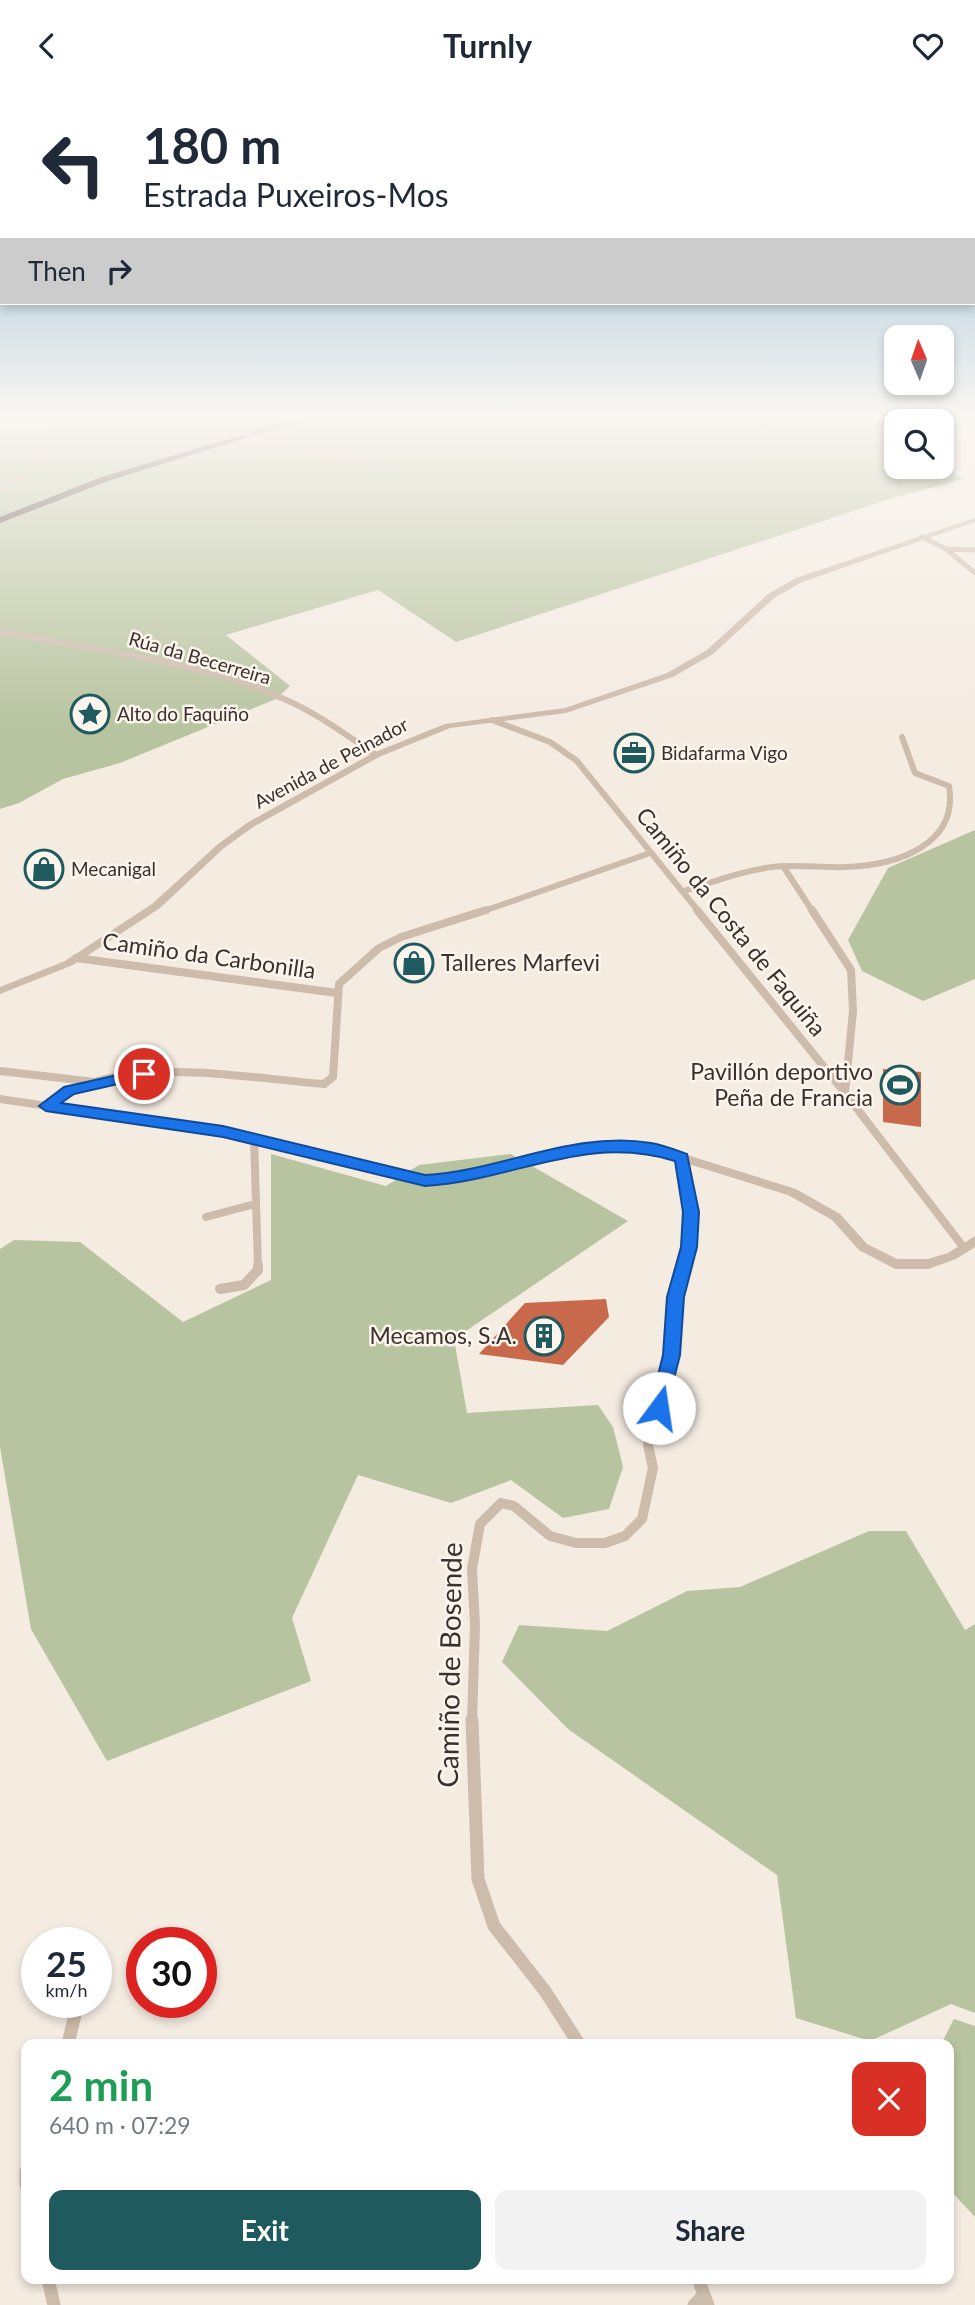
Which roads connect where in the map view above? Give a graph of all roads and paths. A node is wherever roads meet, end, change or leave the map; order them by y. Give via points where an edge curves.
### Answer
1 (968, 522) edge
2 (922, 537) junction
3 (946, 549) junction
4 (975, 549) edge
5 (975, 573) edge
6 (0, 632) edge
7 (492, 720) junction
8 (902, 737) dead end
9 (376, 755) junction
10 (650, 853) junction
11 (783, 866) junction
12 (684, 891) junction
13 (76, 958) junction
14 (0, 991) edge
15 (337, 993) junction
16 (0, 1071) edge
17 (100, 1083) junction
18 (845, 1093) junction
19 (0, 1099) edge
20 (46, 1106) junction
21 (254, 1138) junction
22 (682, 1157) junction
23 (255, 1204) junction
24 (206, 1217) dead end
25 (972, 1245) edge
26 (220, 1289) dead end
27 (74, 2018) edge
28 (69, 2039) edge
29 (576, 2039) edge
30 (49, 2284) edge
31 (699, 2284) edge
32 (702, 2302) edge
33 (54, 2305) edge

1 - 2 street, Avenida de Peinador
2 - 3 street
2 - 7 street, Avenida de Peinador via 799,580 771,596 710,652 670,675 566,709
3 - 4 street
3 - 5 street
6 - 9 street, Rúa da Becerreira via 156,658 231,680 287,699
7 - 9 street, Avenida de Peinador via 448,726
7 - 10 street, Camiño da Costa de Faquiña via 568,753
8 - 11 street via 915,773 949,786 954,809 950,822 913,850 879,863
9 - 13 street, Avenida de Peinador via 250,825 156,906
10 - 12 street, Camiño da Costa de Faquiña
10 - 15 street via 401,937 379,948 339,984
11 - 12 street
11 - 18 street via 851,970 853,1011
12 - 18 street, Camiño da Costa de Faquiña
13 - 14 street, Avenida de Peinador
13 - 15 street, Camiño da Carbonilla
15 - 17 street via 333,1077 324,1084 168,1072
16 - 17 street
17 - 20 street via 69,1090
18 - 25 street, Camiño da Costa de Faquiña
19 - 20 street
20 - 21 street
21 - 22 street via 425,1181 606,1145 651,1148
21 - 23 street
22 - 25 street via 818,1204 863,1247 895,1264 928,1264
22 - 29 street, Camiño de Bosende via 691,1212 689,1247 675,1297 664,1390 648,1445 653,1468 642,1519 625,1536 605,1543 576,1543 550,1536 514,1506 501,1503 480,1524 472,1569 471,1744 478,1879 494,1926
23 - 24 street
23 - 26 street via 258,1270 244,1285
27 - 28 street
30 - 33 street
31 - 32 street

